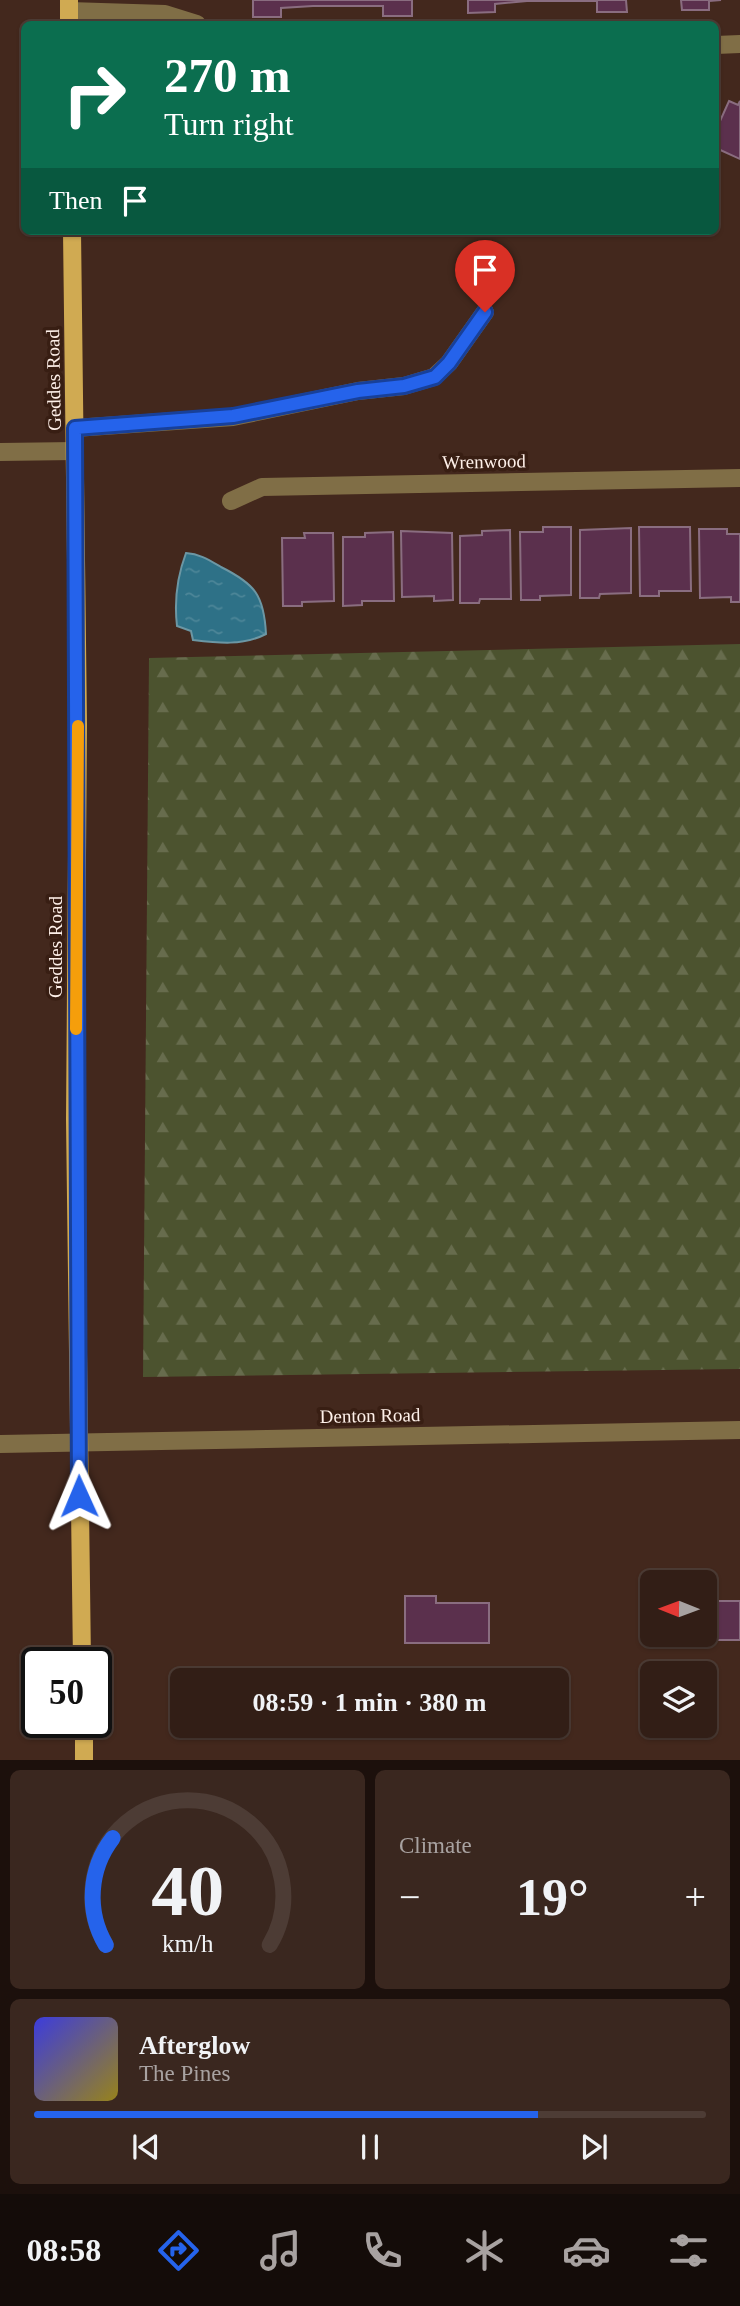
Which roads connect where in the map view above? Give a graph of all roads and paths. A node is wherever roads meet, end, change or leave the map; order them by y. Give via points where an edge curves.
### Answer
1 (69, 12) edge
2 (187, 21) edge
3 (740, 44) edge
4 (719, 45) edge
5 (72, 235) edge
6 (485, 312) dead end
7 (75, 428) junction
8 (75, 451) junction
9 (0, 452) edge
10 (740, 478) edge
11 (232, 501) dead end
12 (740, 1430) edge
13 (78, 1440) junction
14 (0, 1444) edge
15 (82, 1647) edge
16 (84, 1738) edge
17 (84, 1760) edge

1 - 2 street via 165,14
3 - 4 street
5 - 7 main road, Geddes Road
6 - 7 street via 435,377 404,386 233,416
7 - 8 main road, Geddes Road
8 - 9 street
8 - 13 main road, Geddes Road
10 - 11 street, Wrenwood via 262,487
12 - 13 street, Denton Road
13 - 14 street, Denton Road
13 - 15 main road, Geddes Road
16 - 17 main road

